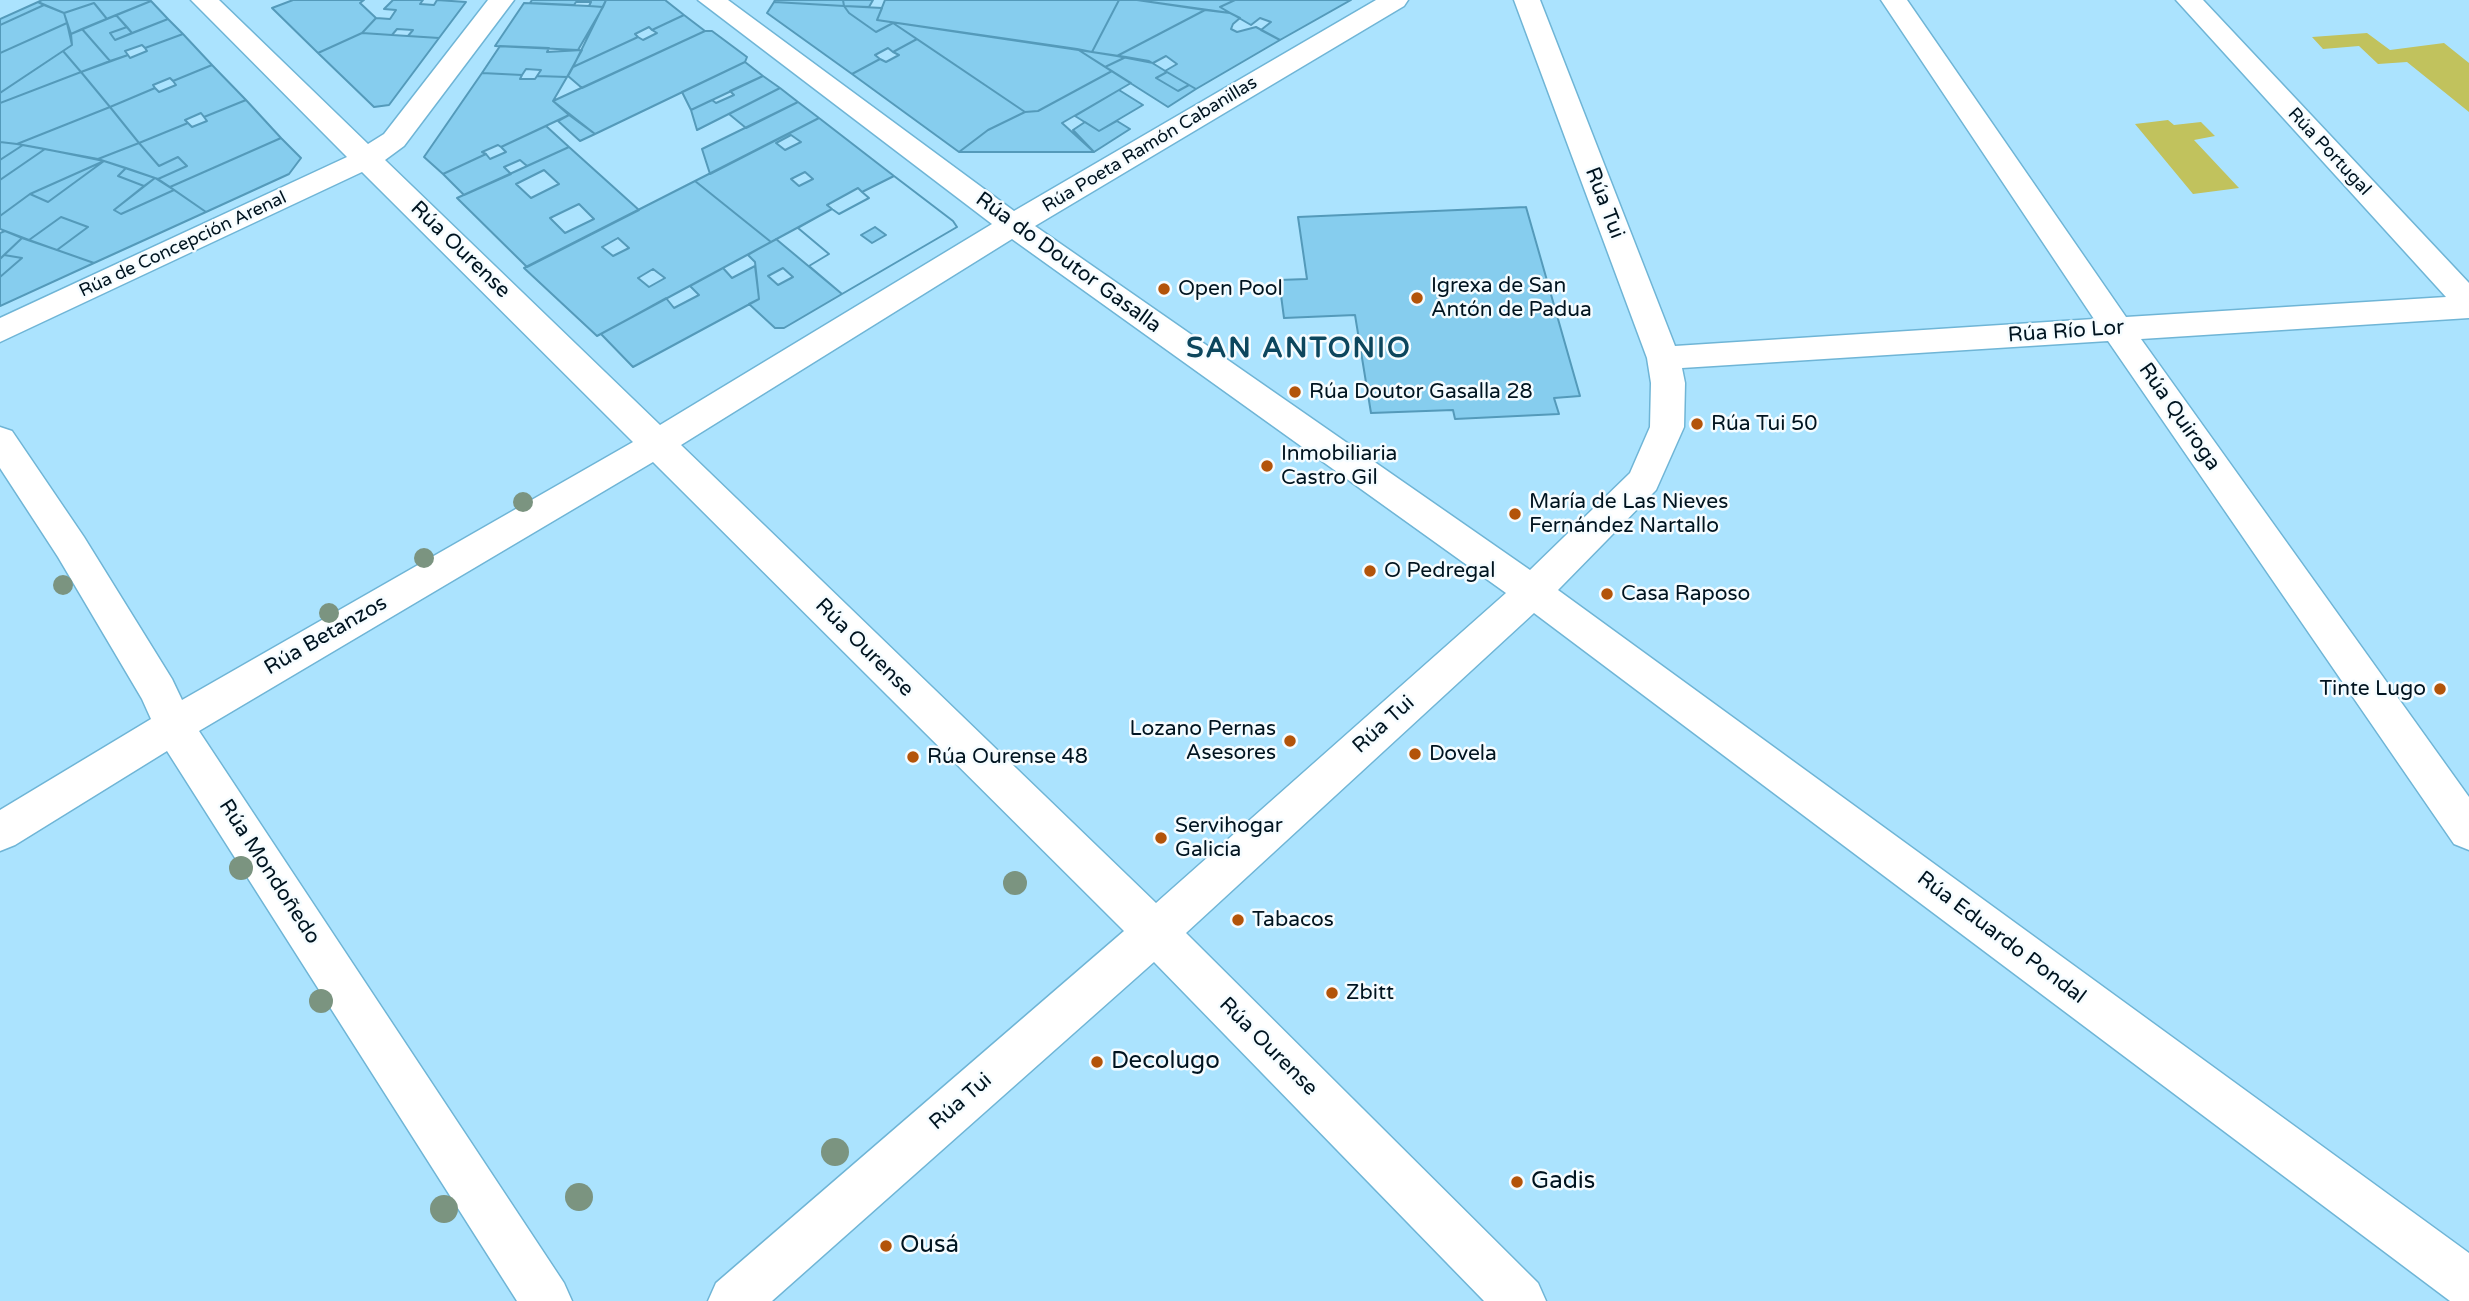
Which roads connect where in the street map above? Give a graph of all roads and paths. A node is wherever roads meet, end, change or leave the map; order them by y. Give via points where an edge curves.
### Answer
1 (204, 0) edge
2 (501, 0) edge
3 (1395, 0) edge
4 (1527, 0) edge
5 (1894, 0) edge
6 (2189, 0) edge
7 (729, 5) edge
8 (366, 159) junction
9 (1013, 225) junction
10 (2469, 305) edge
11 (2118, 328) junction
12 (0, 331) edge
13 (1663, 358) junction
14 (0, 440) edge
15 (655, 443) junction
16 (1533, 591) junction
17 (174, 727) junction
18 (2469, 831) edge
19 (0, 832) edge
20 (1154, 932) junction
21 (2469, 1284) edge
22 (546, 1301) edge
23 (734, 1301) edge
24 (1520, 1301) edge

1 - 8 street, Rúa Ourense
2 - 8 street, Rúa de Concepción Arenal via 394,140
3 - 9 street, Rúa Poeta Ramón Cabanillas
4 - 13 street, Rúa Tui
5 - 11 street, Rúa Quiroga
6 - 10 street, Rúa Portugal
7 - 9 street, Rúa do Doutor Gasalla
8 - 12 street, Rúa de Concepción Arenal
8 - 15 street, Rúa Ourense
9 - 15 street, Rúa Poeta Ramón Cabanillas
9 - 16 street, Rúa do Doutor Gasalla
10 - 11 street, Rúa Río Lor
11 - 13 street, Rúa Río Lor
11 - 18 street, Rúa Quiroga
13 - 16 street, Rúa Tui via 1668,383 1667,427 1644,481
14 - 17 street, Rúa Mondoñedo via 71,547 158,691
15 - 17 street, Rúa Betanzos
15 - 20 street, Rúa Ourense
16 - 20 street, Rúa Tui
16 - 21 street, Rúa Eduardo Pondal
17 - 19 street, Rúa Betanzos
17 - 22 street, Rúa Mondoñedo
20 - 23 street, Rúa Tui
20 - 24 street, Rúa Ourense

